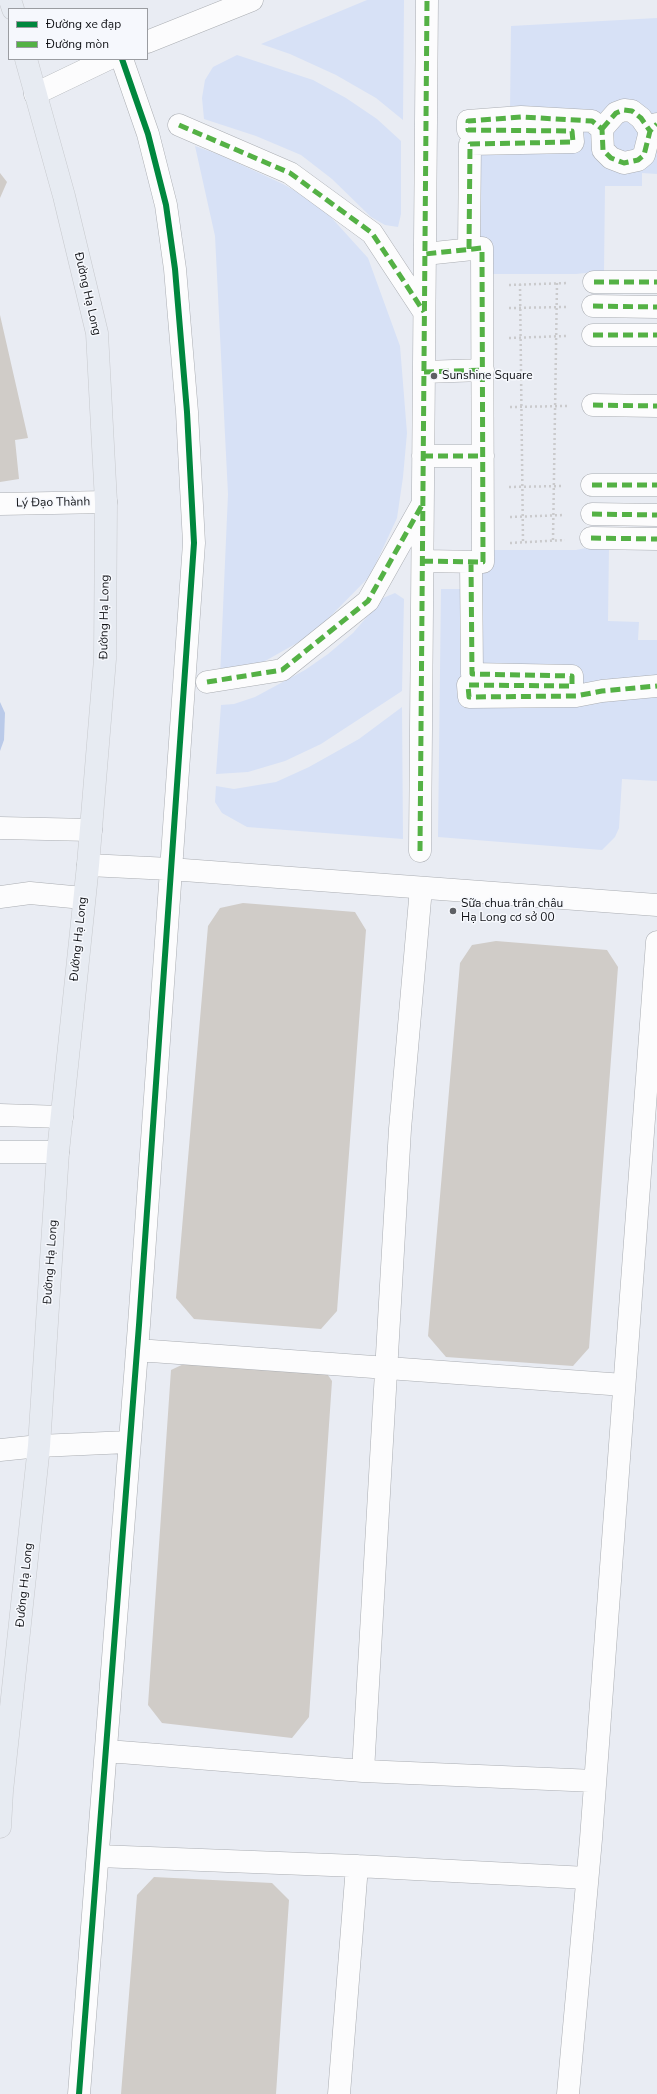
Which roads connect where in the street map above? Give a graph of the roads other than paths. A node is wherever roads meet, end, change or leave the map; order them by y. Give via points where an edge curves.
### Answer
1 (252, 0) edge
2 (427, 0) edge
3 (148, 42) edge
4 (26, 60) edge
5 (106, 60) edge
6 (122, 60) edge
7 (35, 94) junction
8 (179, 124) dead end
9 (654, 127) edge
10 (602, 129) junction
11 (470, 248) junction
12 (425, 254) junction
13 (594, 282) road end
14 (657, 282) edge
15 (593, 306) road end
16 (657, 307) edge
17 (424, 312) junction
18 (593, 335) road end
19 (657, 335) edge
20 (483, 370) junction
21 (424, 372) junction
22 (592, 405) road end
23 (657, 406) edge
24 (423, 456) junction
25 (483, 456) junction
26 (592, 485) road end
27 (657, 486) edge
28 (106, 502) junction
29 (423, 503) junction
30 (0, 504) edge
31 (592, 514) road end
32 (657, 515) edge
33 (591, 538) road end
34 (657, 539) edge
35 (423, 561) junction
36 (471, 562) junction
37 (207, 682) dead end
38 (657, 686) edge
39 (0, 828) edge
40 (91, 830) junction
41 (420, 851) dead end
42 (88, 865) junction
43 (170, 869) junction
44 (421, 888) junction
45 (0, 897) edge
46 (83, 898) junction
47 (657, 906) edge
48 (657, 942) edge
49 (0, 1115) edge
50 (62, 1117) junction
51 (0, 1152) edge
52 (58, 1152) junction
53 (137, 1350) junction
54 (386, 1369) junction
55 (624, 1385) junction
56 (128, 1442) junction
57 (39, 1446) junction
58 (0, 1450) edge
59 (107, 1751) junction
60 (362, 1770) junction
61 (595, 1781) junction
62 (1, 1792) edge
63 (0, 1827) edge
64 (98, 1856) junction
65 (357, 1866) junction
66 (587, 1878) junction
67 (79, 2094) edge
68 (339, 2094) edge
69 (568, 2094) edge

1 - 3 street
2 - 12 street
4 - 7 main road, Đường Hạ Long
5 - 7 street
6 - 43 street via 148,134 166,205 175,269 187,412 194,543
7 - 28 main road, Đường Hạ Long via 64,196 97,333
8 - 17 street via 290,173 372,233
9 - 10 street via 632,111 624,110 616,113
9 - 10 street via 644,154 638,160 624,163 611,158 603,150
10 - 11 street via 592,121 582,120 521,117 468,121 468,130 572,131 573,142 470,144
11 - 12 street
11 - 20 street via 482,248
12 - 17 street
13 - 14 street
15 - 16 street
17 - 21 street
18 - 19 street
20 - 21 street
20 - 25 street
21 - 24 street
22 - 23 street
24 - 25 street
24 - 29 street
25 - 36 street via 483,562
26 - 27 street
28 - 30 street, Lý Đạo Thành
28 - 40 main road, Đường Hạ Long via 105,659
29 - 35 street
29 - 37 street via 368,601 282,670
31 - 32 street
33 - 34 street
35 - 36 street
35 - 41 street
36 - 38 street via 472,674 572,676 572,686 468,685 468,697 576,696
39 - 40 street
40 - 42 main road, Đường Hạ Long
42 - 43 street
42 - 46 main road, Đường Hạ Long
43 - 44 street
43 - 53 street
44 - 47 street
44 - 54 street via 400,1129
45 - 46 street via 30,893
46 - 50 main road, Đường Hạ Long
48 - 55 street
49 - 50 street
50 - 52 main road, Đường Hạ Long
51 - 52 street
52 - 57 main road, Đường Hạ Long
53 - 54 street
53 - 56 street
54 - 55 street
54 - 60 street
55 - 61 street
56 - 57 street
56 - 59 street
57 - 58 street
57 - 62 main road, Đường Hạ Long
59 - 60 street
59 - 64 street
60 - 61 street
61 - 66 street
62 - 63 main road, Đường Hạ Long
64 - 65 street
64 - 67 street
65 - 66 street
65 - 68 street
66 - 69 street

